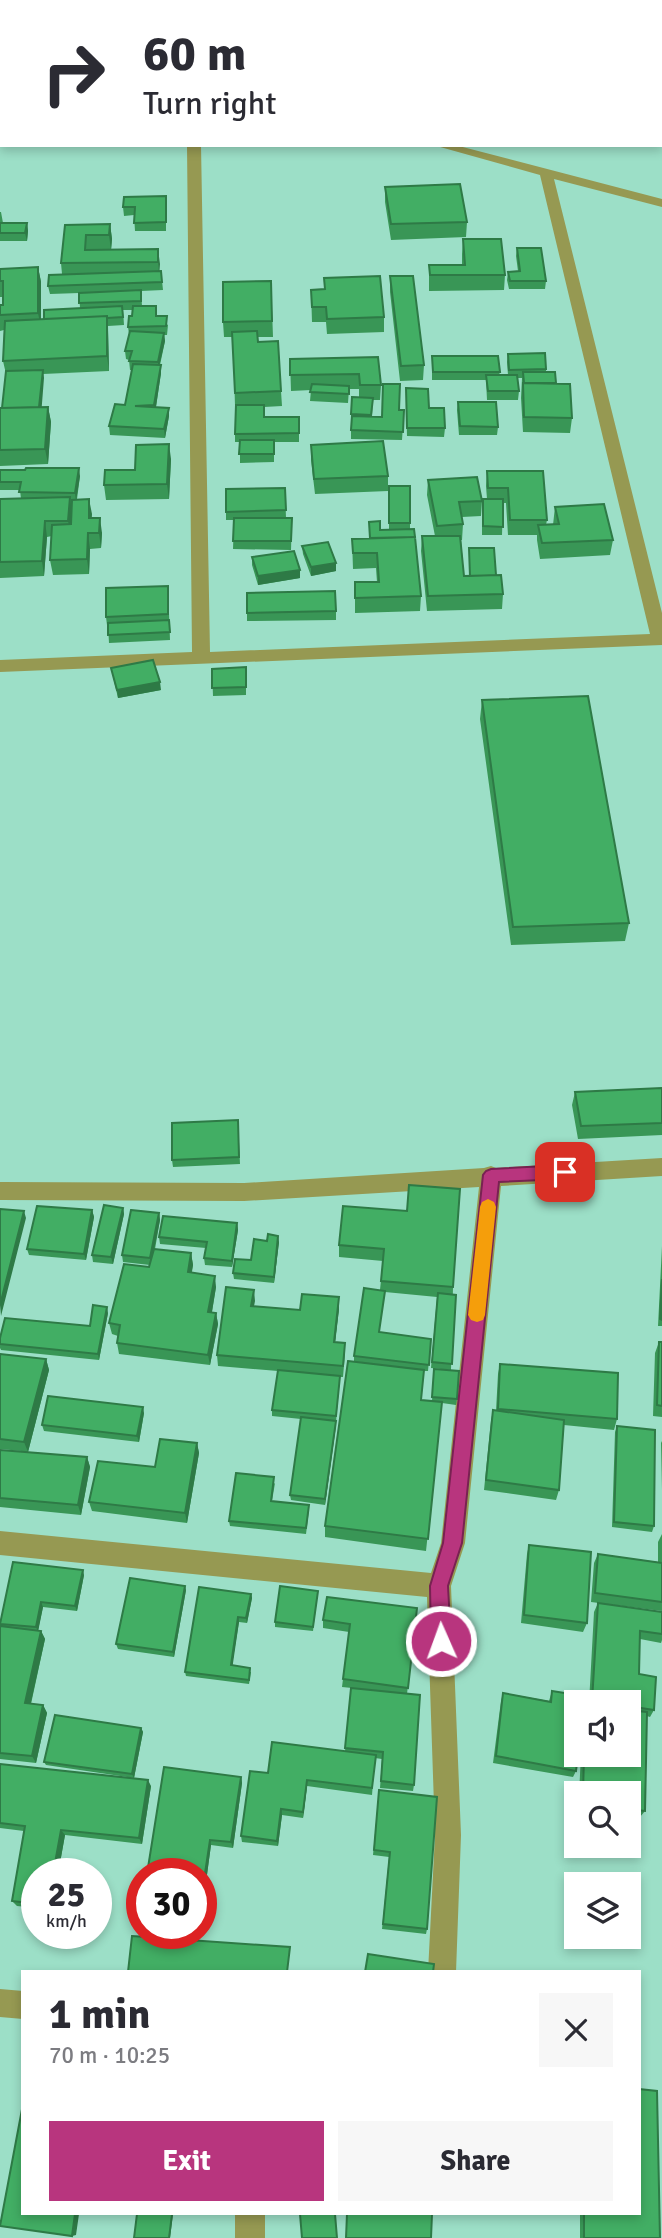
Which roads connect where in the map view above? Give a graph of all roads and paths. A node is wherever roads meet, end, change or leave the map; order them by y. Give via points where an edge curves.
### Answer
1 (194, 147) edge
2 (446, 147) edge
3 (546, 174) junction
4 (662, 203) edge
5 (201, 658) junction
6 (0, 666) edge
7 (662, 1167) edge
8 (491, 1175) junction
9 (0, 1191) edge
10 (0, 1543) edge
11 (439, 1586) junction
12 (442, 1970) edge
13 (0, 2003) edge
14 (21, 2005) edge
15 (250, 2215) edge
16 (250, 2238) edge

1 - 5 street
2 - 3 street
3 - 4 street
3 - 5 street via 660,640
5 - 6 street
7 - 8 street
8 - 9 street via 244,1192
8 - 11 street via 453,1543
10 - 11 street
11 - 12 street via 448,1835
13 - 14 street
15 - 16 street

